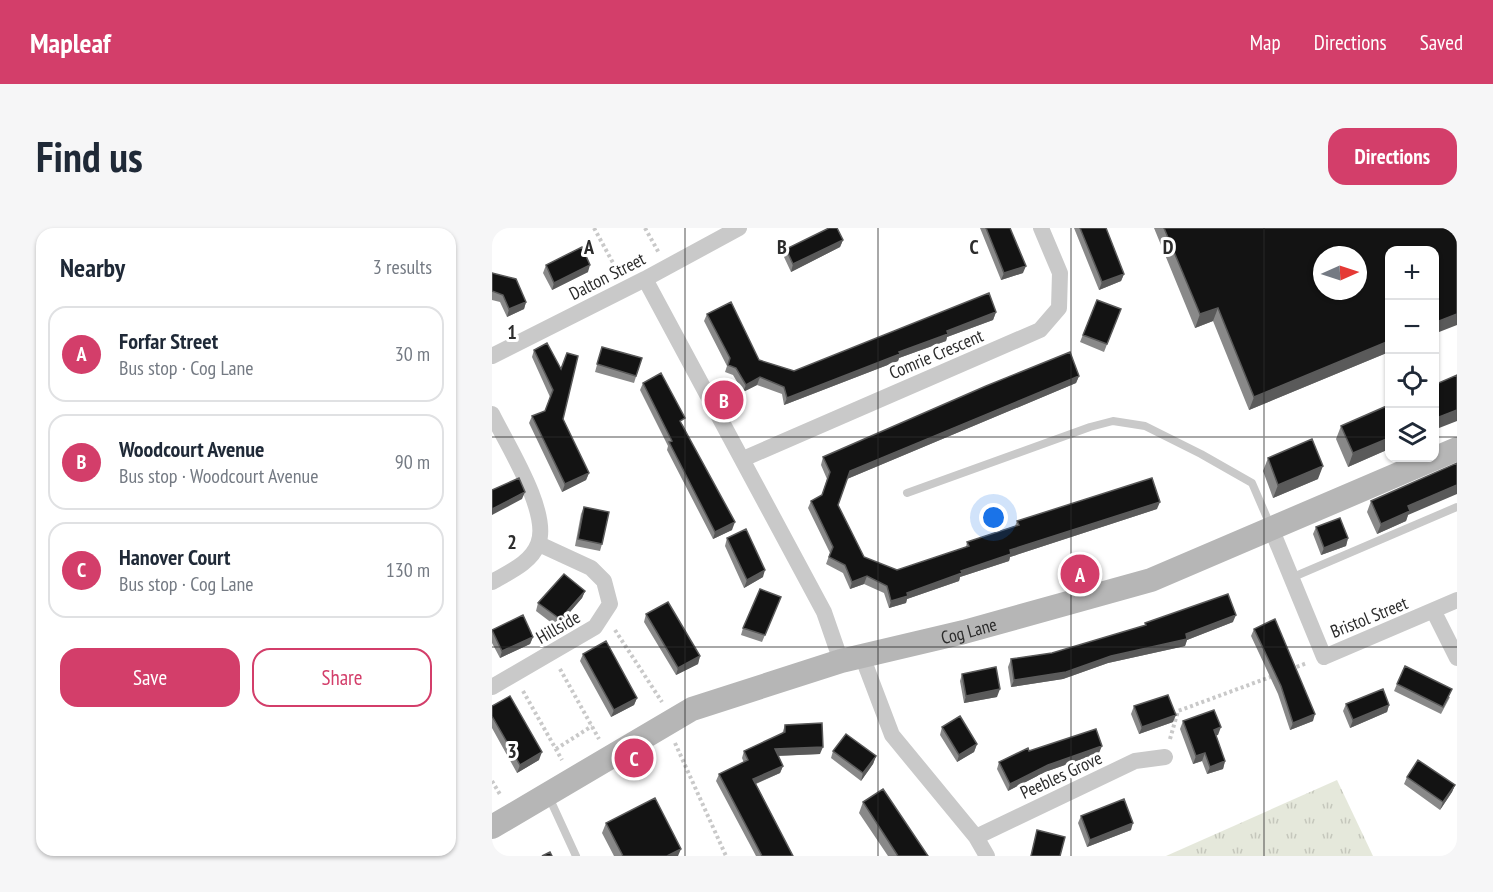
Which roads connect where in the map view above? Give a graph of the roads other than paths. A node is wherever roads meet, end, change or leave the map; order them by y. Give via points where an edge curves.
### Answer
1 (739, 228) edge
2 (1041, 228) edge
3 (645, 279) junction
4 (492, 356) edge
5 (492, 414) edge
6 (1457, 449) edge
7 (742, 459) junction
8 (907, 493) dead end
9 (1457, 507) edge
10 (1271, 528) junction
11 (539, 544) junction
12 (1291, 578) junction
13 (492, 582) edge
14 (1457, 600) edge
15 (1434, 612) junction
16 (1457, 658) edge
17 (851, 659) junction
18 (492, 687) edge
19 (1165, 757) road end
20 (548, 794) junction
21 (492, 827) edge
22 (976, 837) junction
23 (576, 856) edge
24 (987, 856) edge

1 - 3 street, Dalton Street
2 - 7 street, Comrie Crescent via 1060,273 1059,308 1040,330
3 - 4 street, Dalton Street
3 - 7 street
5 - 11 street via 540,517
6 - 10 street, Cog Lane
7 - 17 street
8 - 10 lane via 1113,421 1145,426 1252,483
9 - 12 lane
10 - 12 street, Bristol Street
10 - 17 street, Cog Lane via 1151,580
11 - 13 street via 524,563
11 - 18 street, Hillside via 591,568 603,581 610,604 595,627
12 - 15 street, Bristol Street via 1324,657
14 - 15 street, Bristol Street
15 - 16 street
17 - 20 street, Cog Lane via 692,710
17 - 22 street via 892,735
19 - 22 street, Peebles Grove via 1135,761
20 - 21 street, Cog Lane
20 - 23 lane
22 - 24 street

